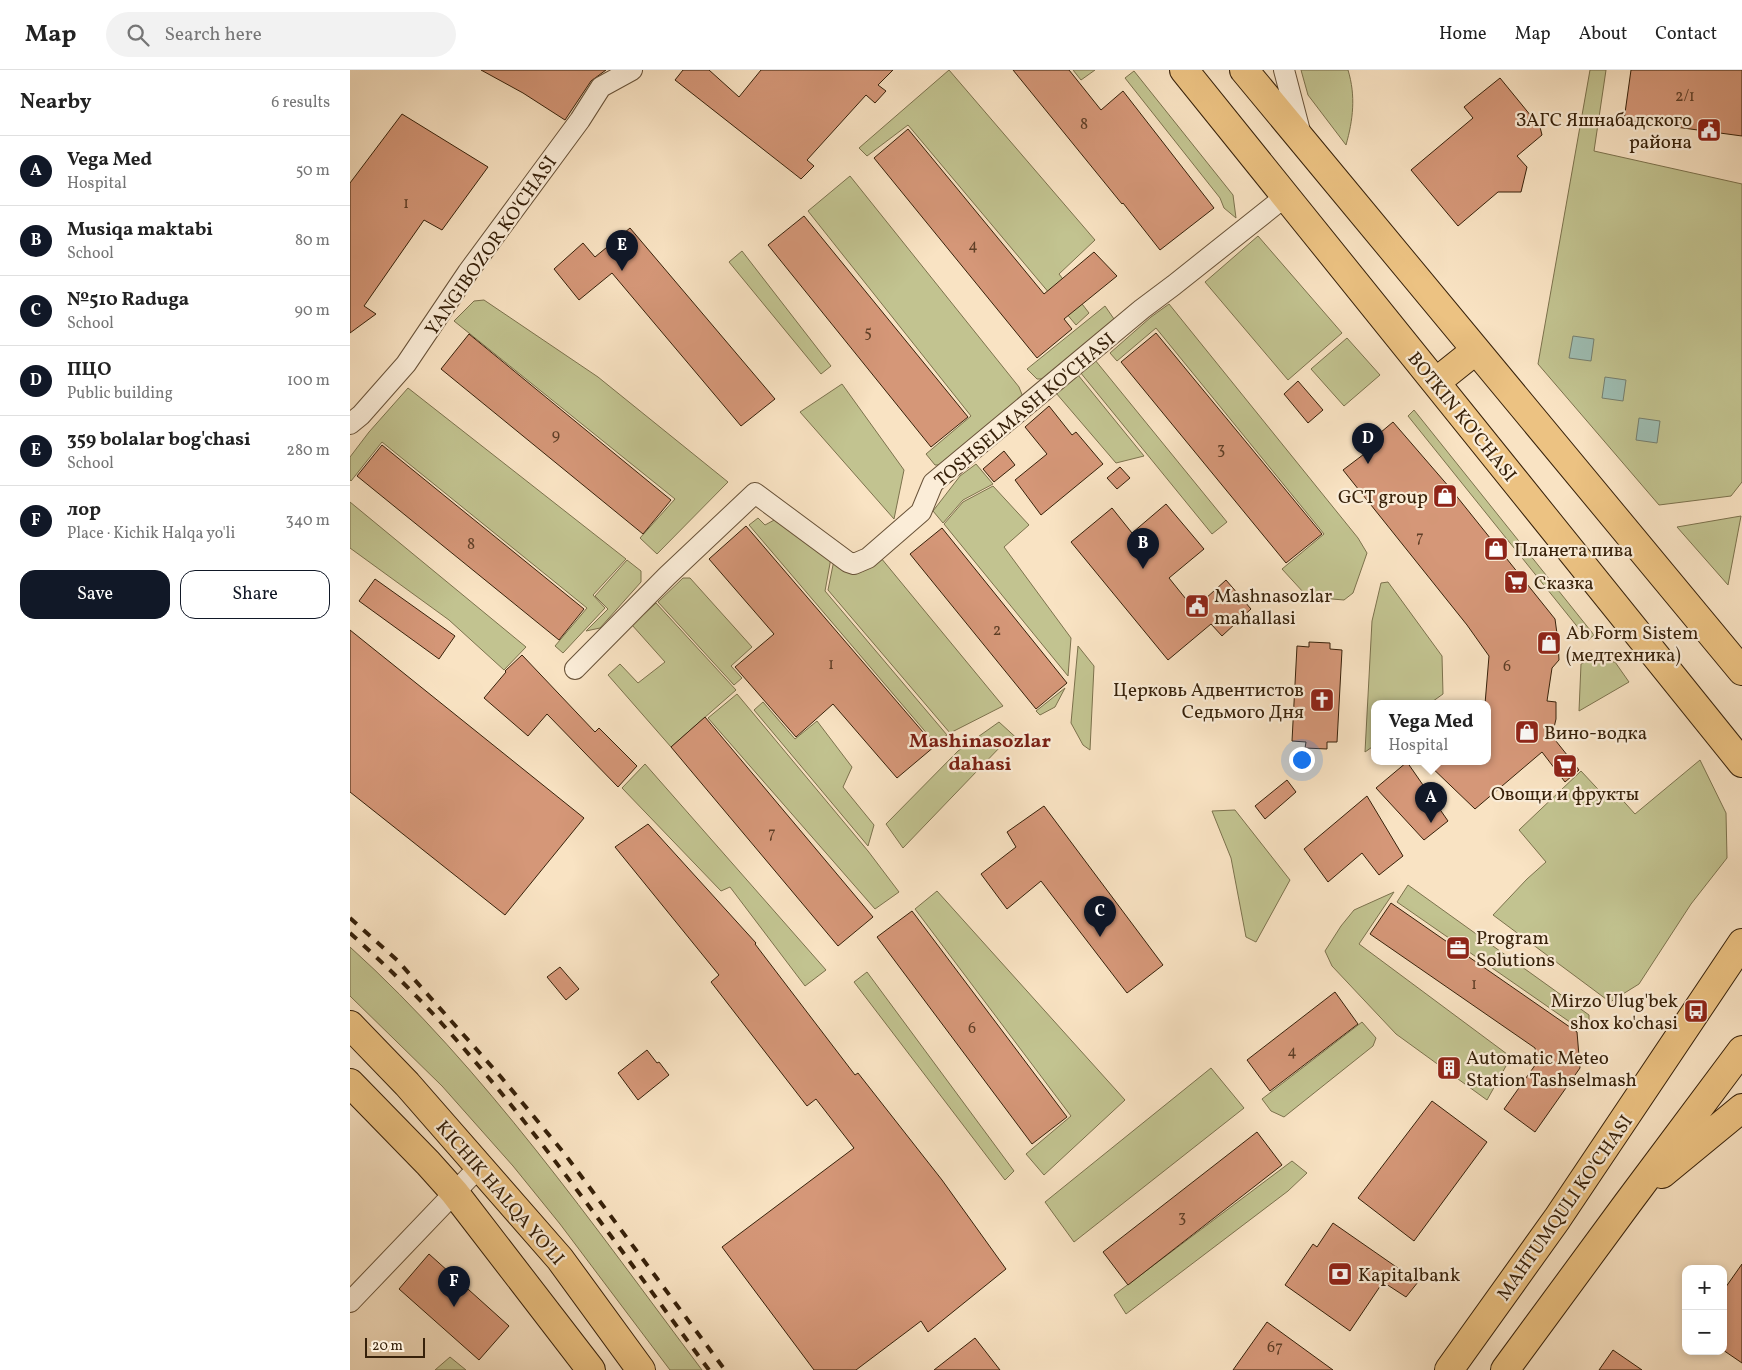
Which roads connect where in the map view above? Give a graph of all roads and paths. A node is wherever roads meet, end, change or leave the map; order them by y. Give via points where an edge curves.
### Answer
1 (632, 70) edge
2 (1184, 70) edge
3 (1244, 70) edge
4 (1284, 70) edge
5 (1303, 141) junction
6 (1286, 196) junction
7 (1476, 350) junction
8 (1436, 382) junction
9 (350, 424) edge
10 (575, 669) dead end
11 (1742, 671) edge
12 (1742, 763) edge
13 (1742, 932) edge
14 (1736, 952) edge
15 (350, 1025) edge
16 (1742, 1050) edge
17 (350, 1083) edge
18 (1742, 1108) edge
19 (480, 1166) junction
20 (454, 1192) junction
21 (1626, 1204) junction
22 (350, 1302) edge
23 (590, 1370) edge
24 (641, 1370) edge
25 (1449, 1370) edge
26 (1505, 1370) edge

1 - 9 street, YANGIBOZOR KO'CHASI via 601,87 406,364
2 - 6 main road, BOTKIN KO'CHASI
3 - 5 main road
4 - 5 street
5 - 7 main road
6 - 8 main road, BOTKIN KO'CHASI
6 - 10 street, TOSHSELMASH KO'CHASI via 1142,309 933,483 921,512 868,558 854,564 848,562 755,493
7 - 8 main road
7 - 11 main road
8 - 12 main road, BOTKIN KO'CHASI
13 - 14 main road, MAHTUMQULI KO'CHASI
14 - 25 main road, MAHTUMQULI KO'CHASI via 1557,1219
15 - 19 main road, KICHIK HALQA YO'LI
16 - 21 main road
17 - 20 main road, KICHIK HALQA YO'LI
18 - 21 main road
19 - 20 street
19 - 24 main road, KICHIK HALQA YO'LI via 560,1259
20 - 22 street
20 - 23 main road, KICHIK HALQA YO'LI
21 - 26 main road

